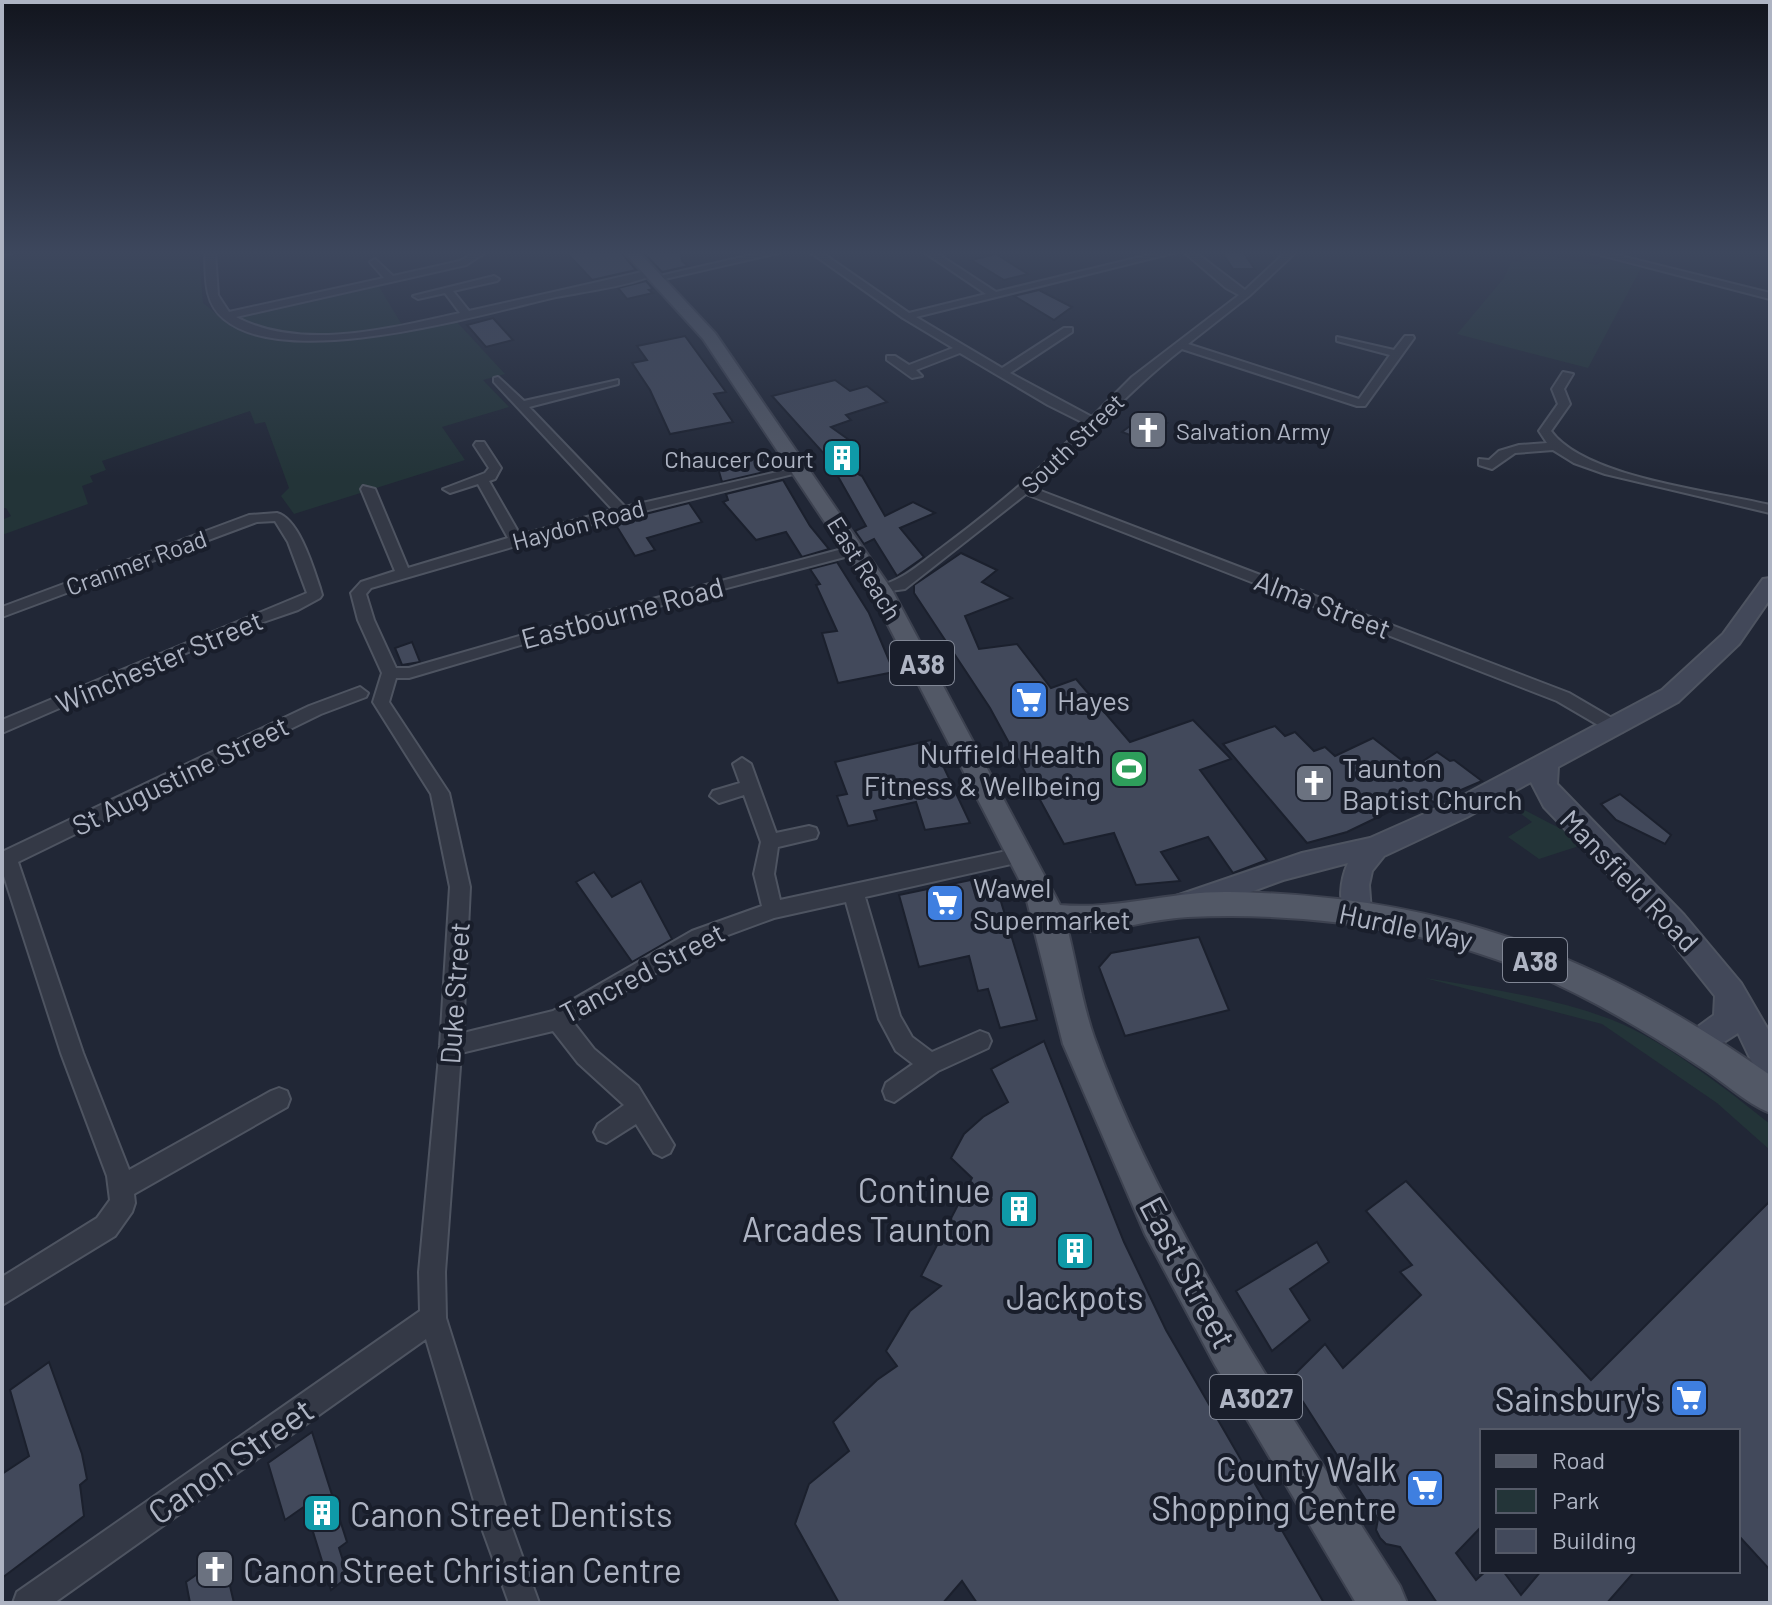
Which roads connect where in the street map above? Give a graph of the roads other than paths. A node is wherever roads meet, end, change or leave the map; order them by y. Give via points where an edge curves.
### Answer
1 (256, 327) edge
2 (407, 327) edge
3 (702, 327) edge
4 (925, 327) edge
5 (1201, 327) edge
6 (1068, 330) dead end
7 (1409, 338) dead end
8 (1341, 339) dead end
9 (1178, 344) junction
10 (960, 349) junction
11 (1395, 353) junction
12 (891, 358) dead end
13 (907, 370) junction
14 (1001, 374) junction
15 (1567, 374) dead end
16 (918, 377) dead end
17 (498, 380) dead end
18 (614, 382) dead end
19 (1361, 404) junction
20 (522, 405) junction
21 (1350, 418) dead end
22 (1094, 423) junction
23 (480, 445) dead end
24 (1552, 446) junction
25 (1483, 462) dead end
26 (803, 470) junction
27 (482, 480) junction
28 (368, 489) dead end
29 (450, 489) dead end
30 (1025, 489) junction
31 (1770, 509) edge
32 (621, 511) junction
33 (271, 516) joint
34 (516, 540) junction
35 (855, 550) junction
36 (403, 573) junction
37 (881, 590) junction
38 (1768, 590) edge
39 (358, 593) joint
40 (2, 612) edge
41 (385, 688) junction
42 (360, 693) dead end
43 (2, 727) edge
44 (1616, 728) junction
45 (1546, 762) junction
46 (742, 764) dead end
47 (749, 787) junction
48 (1500, 788) junction
49 (719, 796) dead end
50 (1553, 800) junction
51 (809, 833) dead end
52 (770, 842) junction
53 (1374, 848) junction
54 (1020, 855) junction
55 (5, 860) edge
56 (853, 891) junction
57 (1182, 905) junction
58 (773, 910) junction
59 (1357, 912) junction
60 (1050, 917) junction
61 (1730, 992) junction
62 (558, 1020) junction
63 (980, 1041) dead end
64 (1699, 1044) junction
65 (451, 1046) junction
66 (930, 1064) junction
67 (1770, 1066) edge
68 (894, 1091) dead end
69 (1770, 1096) edge
70 (279, 1099) dead end
71 (640, 1108) junction
72 (606, 1132) dead end
73 (662, 1145) dead end
74 (122, 1196) junction
75 (2, 1292) edge
76 (433, 1318) junction
77 (28, 1603) edge
78 (524, 1603) edge
79 (1383, 1603) edge

1 - 2 street via 335,337
3 - 26 main road, East Reach / A38
4 - 10 street
5 - 9 street, South Street
6 - 14 street
7 - 11 street
8 - 11 street
9 - 19 street
9 - 22 street, South Street
10 - 13 street
10 - 14 street
11 - 19 street via 1385,377
12 - 13 street
13 - 16 street
14 - 22 street
15 - 24 street via 1558,389 1564,404 1545,431
17 - 20 street
18 - 20 street
19 - 21 street
20 - 32 street
22 - 30 street, South Street
23 - 27 street via 495,468
24 - 25 street via 1511,449 1492,465
24 - 31 street via 1580,461 1671,490 1725,496
26 - 32 street, Haydon Road
26 - 35 main road, East Reach / A38
27 - 29 street
27 - 34 street
28 - 36 street
30 - 37 street, South Street via 900,586
30 - 44 street, Alma Street via 1563,697
32 - 34 street, Haydon Road
33 - 40 street, Cranmer Road
33 - 43 street, Winchester Street via 287,528 315,595 308,601
34 - 36 street, Haydon Road
35 - 37 main road, East Reach / A38
35 - 41 street, Eastbourne Road via 409,673
36 - 39 street, Haydon Road via 366,585
37 - 54 main road, East Reach / A38
38 - 44 main road via 1713,658 1670,696
39 - 41 street, Duke Street
41 - 65 street, Duke Street via 440,793 460,887
42 - 55 street, St Augustine Street
44 - 45 main road
45 - 48 main road
45 - 50 main road, Mansfield Road via 1544,784
46 - 47 street
47 - 49 street
47 - 52 street
48 - 50 main road
48 - 53 main road
50 - 61 main road, Mansfield Road via 1702,954
51 - 52 street
52 - 58 street via 764,874
53 - 57 main road via 1290,868
53 - 59 main road via 1359,868
54 - 56 street, Tancred Street
54 - 60 main road, East Reach / A38
55 - 74 street
56 - 58 street, Tancred Street
56 - 66 street via 890,1019 904,1044
57 - 59 main road, Hurdle Way / A38
57 - 60 main road, Hurdle Way / A38 via 1109,919
58 - 62 street, Tancred Street via 699,937
59 - 64 main road, Hurdle Way / A38 via 1503,947 1572,975
60 - 79 main road, East Street / A3027 via 1072,1018 1143,1184 1270,1422
61 - 64 main road via 1729,1022
61 - 67 main road, Mansfield Road via 1751,1022
62 - 65 street, Tancred Street
62 - 71 street via 586,1056
63 - 66 street
64 - 69 main road, Hurdle Way / A38
65 - 76 street, Duke Street via 432,1272
66 - 68 street
70 - 74 street
71 - 72 street
71 - 73 street
74 - 75 street via 106,1227
76 - 77 street, Canon Street
76 - 78 street, Duke Street

